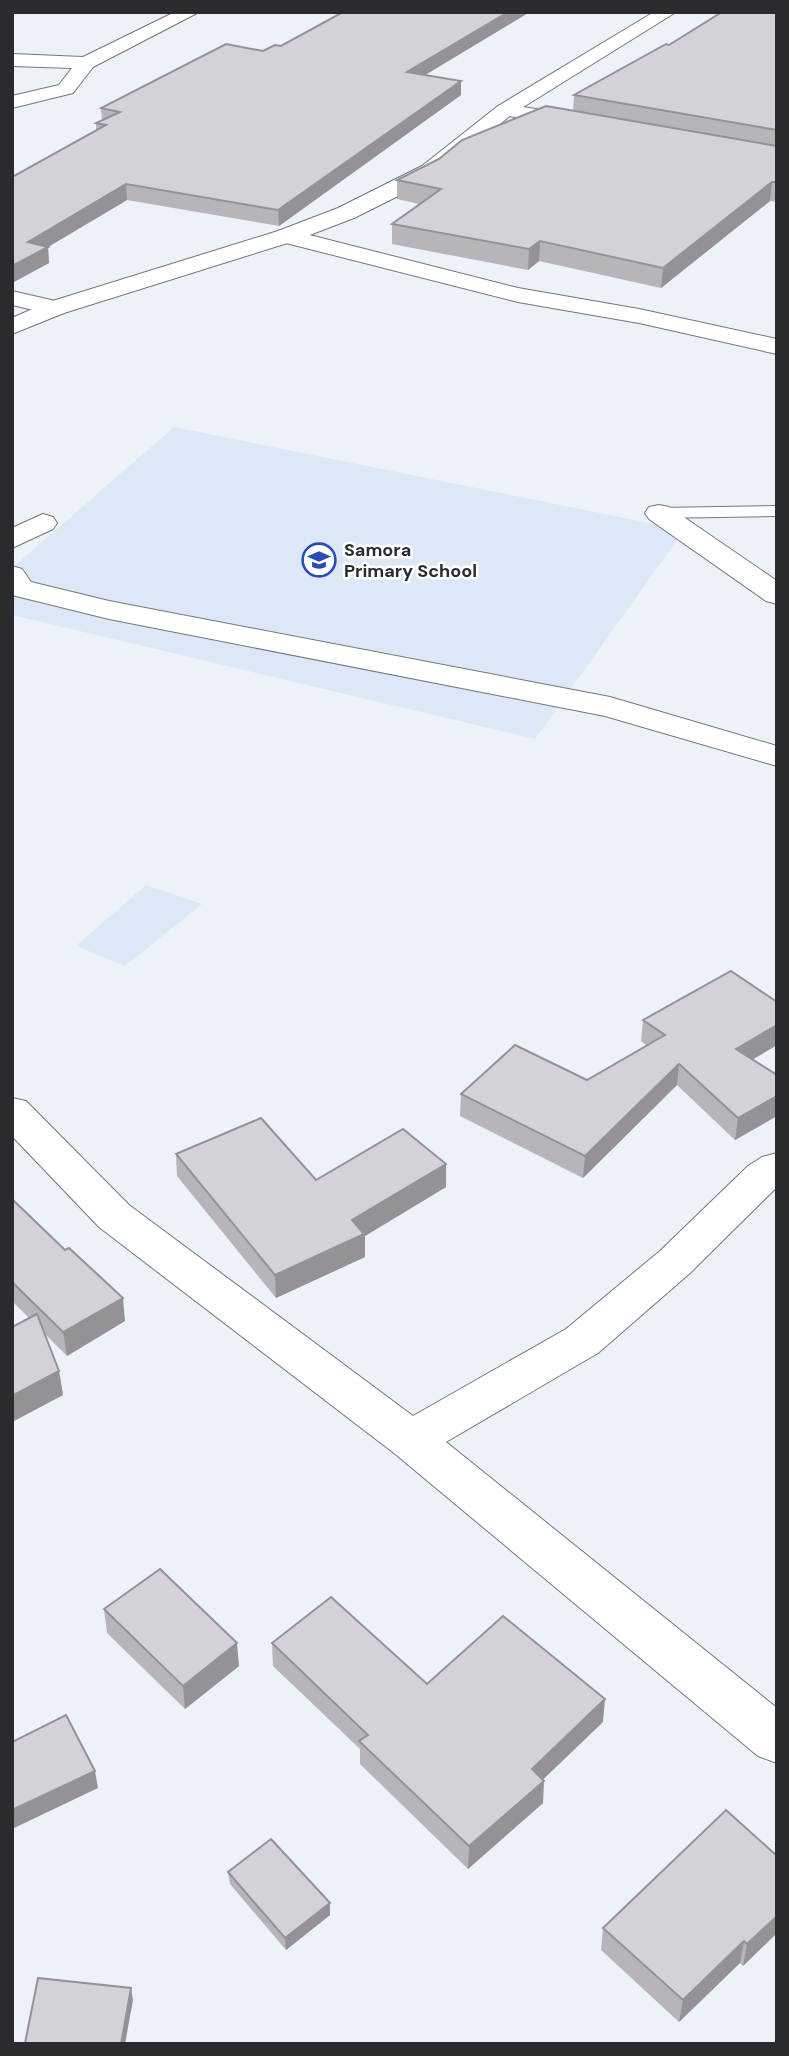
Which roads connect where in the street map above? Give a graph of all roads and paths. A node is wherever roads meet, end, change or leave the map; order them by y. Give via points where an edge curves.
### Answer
1 (190, 12) edge
2 (667, 12) edge
3 (12, 61) edge
4 (86, 62) junction
5 (12, 102) edge
6 (505, 110) junction
7 (596, 125) edge
8 (286, 236) junction
9 (12, 298) edge
10 (55, 308) junction
11 (12, 327) edge
12 (777, 347) edge
13 (777, 510) edge
14 (12, 513) edge
15 (659, 513) joint
16 (12, 539) edge
17 (12, 575) edge
18 (777, 595) edge
19 (777, 756) edge
20 (12, 1111) edge
21 (777, 1167) edge
22 (411, 1440) junction
23 (777, 1740) edge

1 - 4 street
2 - 6 street
3 - 4 street
4 - 5 street via 66,89
6 - 7 street
6 - 8 street via 430,171 346,214
8 - 10 street
8 - 12 street via 518,295
9 - 10 street
10 - 11 street
13 - 15 lane
14 - 16 street via 43,523
15 - 18 street
17 - 19 street via 20,587 109,610 610,707
20 - 22 street via 114,1216
21 - 22 street via 582,1341
22 - 23 street

